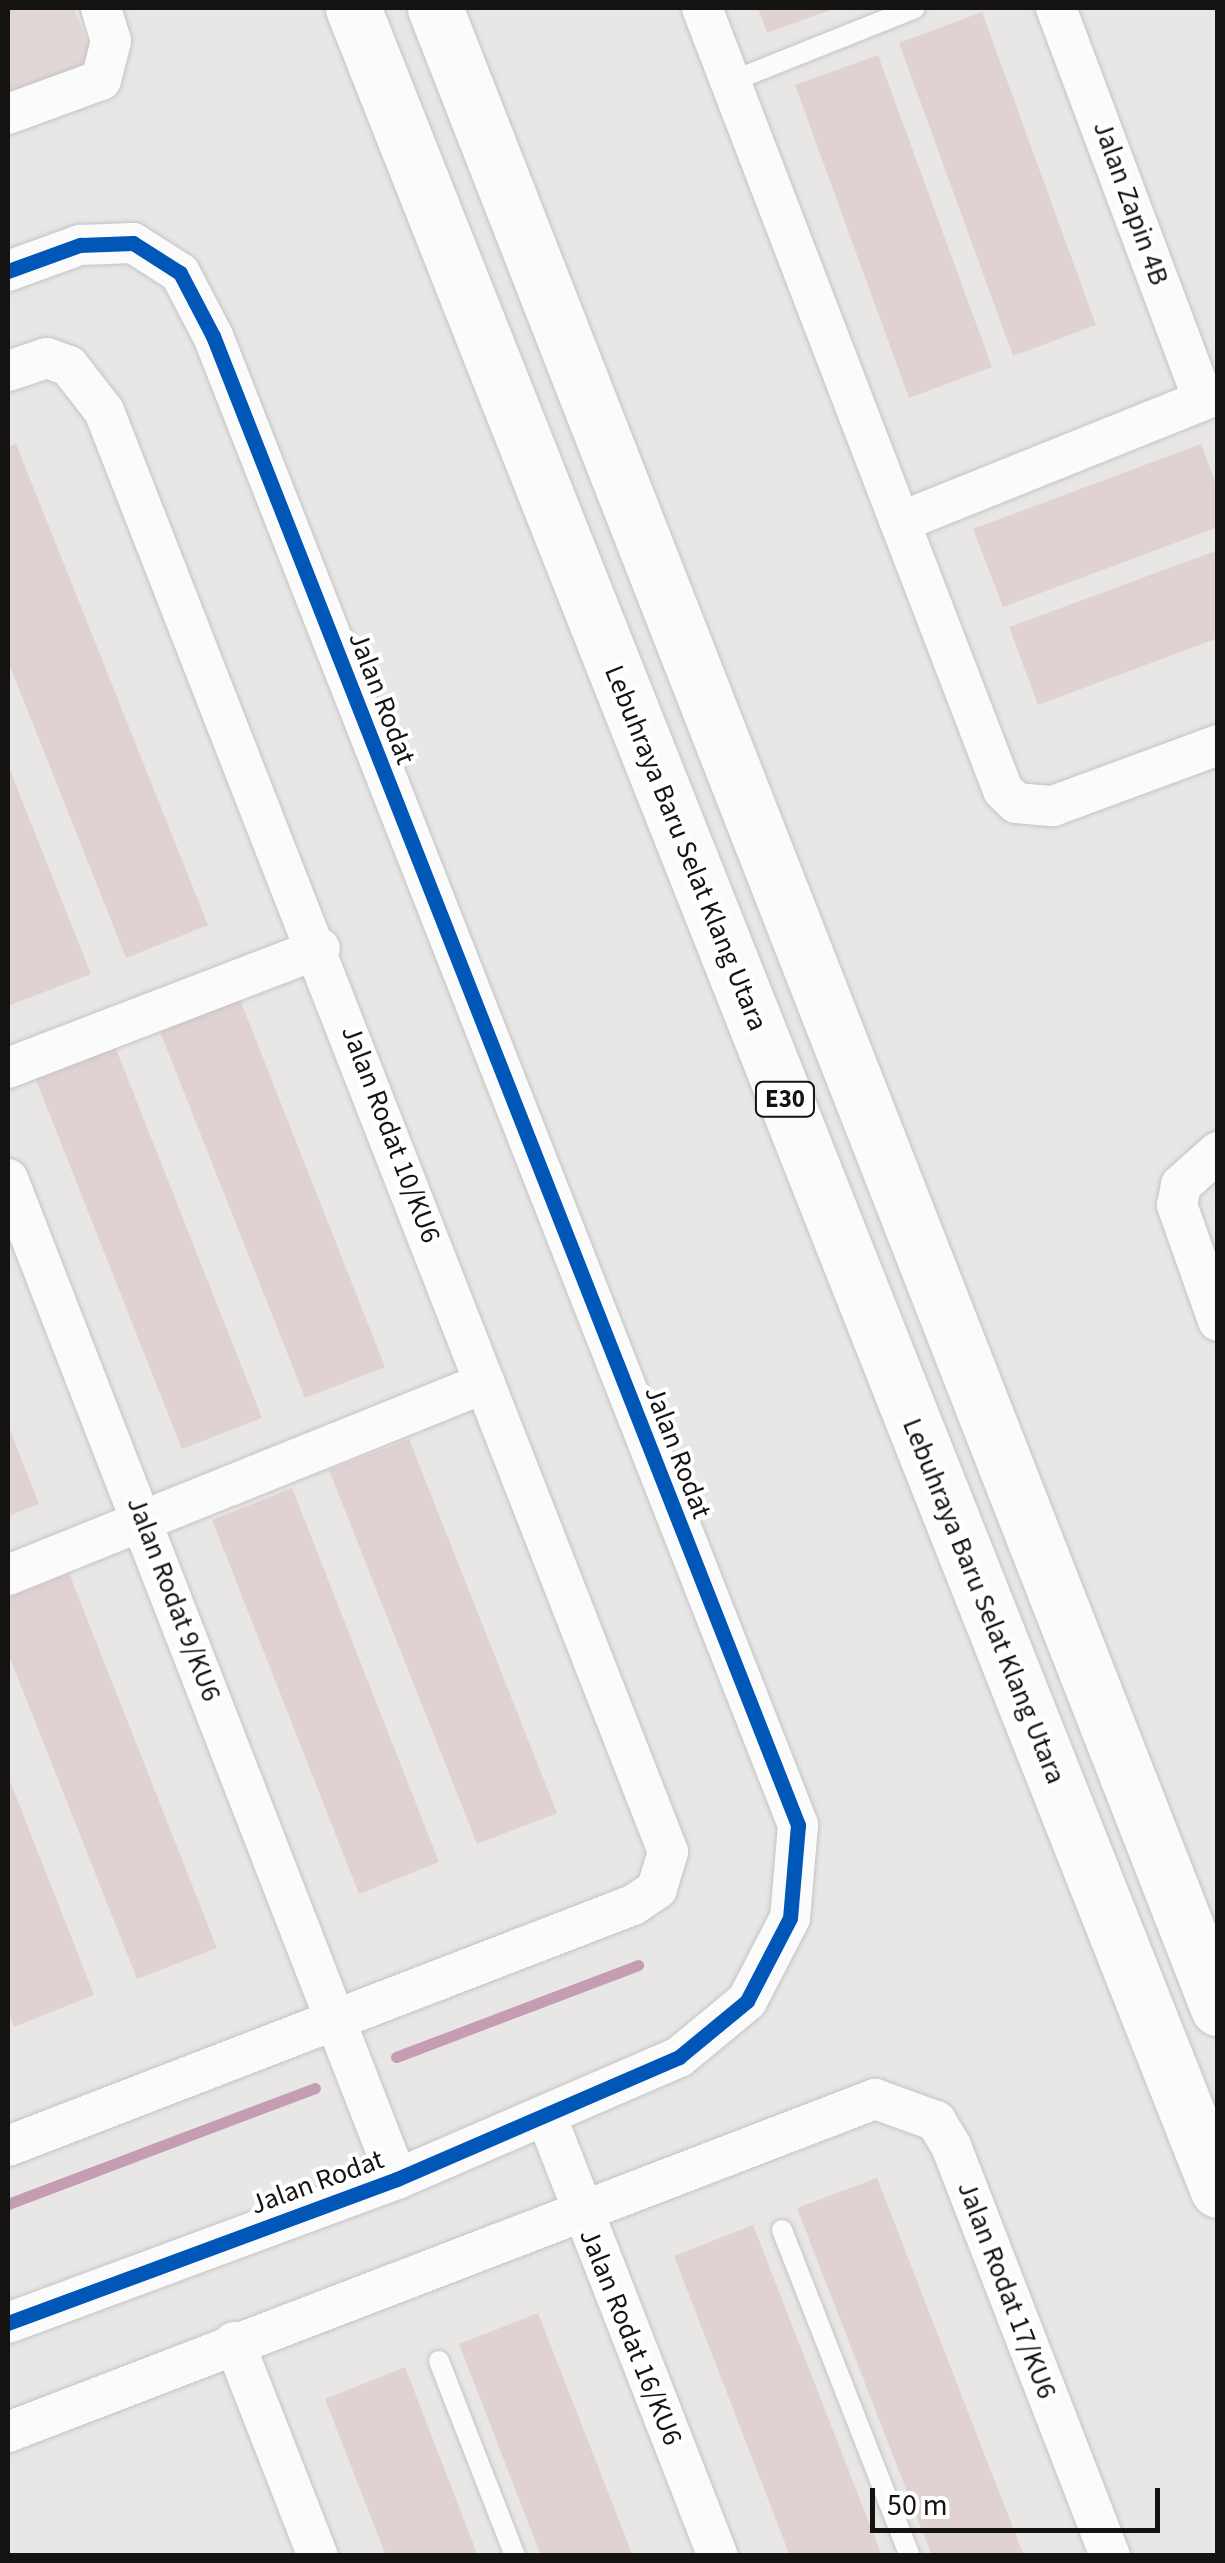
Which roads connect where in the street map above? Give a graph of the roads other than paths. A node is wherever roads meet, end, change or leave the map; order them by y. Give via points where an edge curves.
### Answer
1 (101, 8) edge
2 (353, 8) edge
3 (435, 8) edge
4 (702, 8) edge
5 (915, 8) edge
6 (1056, 8) edge
7 (730, 82) junction
8 (8, 114) edge
9 (8, 272) edge
10 (8, 371) edge
11 (1210, 396) edge
12 (900, 522) junction
13 (1218, 746) edge
14 (320, 948) junction
15 (8, 1068) edge
16 (1218, 1152) edge
17 (8, 1178) edge
18 (1218, 1321) edge
19 (485, 1382) junction
20 (143, 1520) junction
21 (8, 1576) edge
22 (1218, 2008) edge
23 (338, 2021) junction
24 (547, 2118) junction
25 (8, 2146) edge
26 (398, 2179) junction
27 (1218, 2190) edge
28 (579, 2205) junction
29 (782, 2230) dead end
30 (8, 2322) edge
31 (234, 2342) junction
32 (438, 2361) dead end
33 (8, 2432) edge
34 (318, 2556) edge
35 (515, 2556) edge
36 (718, 2556) edge
37 (910, 2556) edge
38 (1110, 2556) edge

1 - 8 street via 111,42 100,80
2 - 27 highway, Lebuhraya Baru Selat Klang Utara / E30
3 - 22 highway, E30
4 - 7 street
5 - 7 lane
6 - 11 street, Jalan Zapin 4B
7 - 12 street
9 - 24 street, Jalan Rodat via 80,245 134,243 180,273 213,336 798,1825 790,1918 748,2001 679,2057
10 - 14 street, Jalan Rodat 10/KU6 via 48,358 69,366 104,411
11 - 12 street
12 - 13 street via 994,769 1016,803 1053,806
14 - 15 street
14 - 19 street, Jalan Rodat 10/KU6
16 - 18 street via 1181,1185 1177,1205
17 - 20 street, Jalan Rodat 9/KU6
19 - 20 street
19 - 23 street, Jalan Rodat 10/KU6 via 668,1852 657,1889 634,1905
20 - 21 street
20 - 23 street, Jalan Rodat 9/KU6
23 - 25 street
23 - 26 street, Jalan Rodat 9/KU6
24 - 26 street, Jalan Rodat
24 - 28 street, Jalan Rodat 16/KU6
26 - 30 street, Jalan Rodat
28 - 31 street, Jalan Rodat 17/KU6
28 - 36 street, Jalan Rodat 16/KU6
28 - 38 street, Jalan Rodat 17/KU6 via 840,2108 875,2099 909,2108 943,2134
29 - 37 lane
31 - 33 street, Jalan Rodat 17/KU6
31 - 34 street
32 - 35 lane

